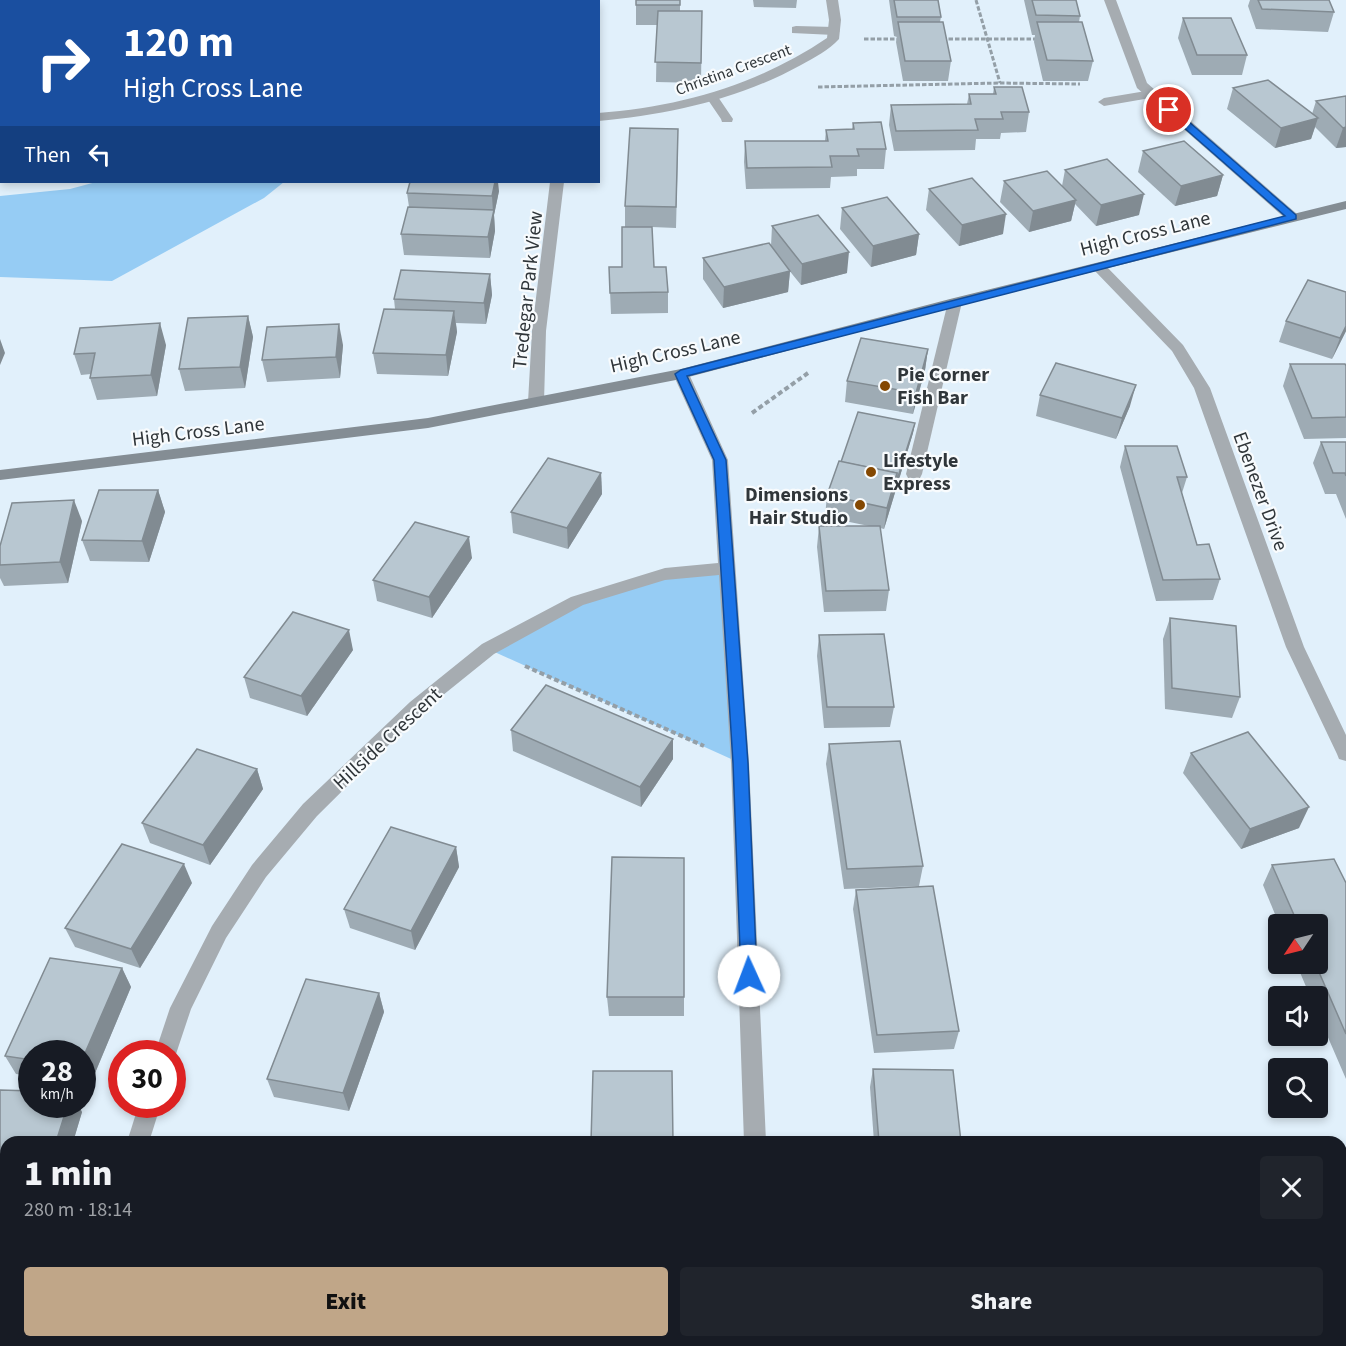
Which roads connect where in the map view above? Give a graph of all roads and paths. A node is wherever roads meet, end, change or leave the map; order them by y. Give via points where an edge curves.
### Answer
1 (832, 0) edge
2 (976, 0) edge
3 (1110, 0) edge
4 (796, 30) dead end
5 (834, 35) junction
6 (904, 39) edge
7 (940, 39) edge
8 (987, 39) junction
9 (1044, 39) edge
10 (1000, 83) junction
11 (1082, 84) edge
12 (818, 87) dead end
13 (1152, 94) junction
14 (712, 97) junction
15 (1104, 102) dead end
16 (600, 117) edge
17 (727, 119) dead end
18 (557, 183) edge
19 (1346, 205) edge
20 (1292, 217) junction
21 (1099, 267) junction
22 (955, 302) junction
23 (681, 374) junction
24 (536, 402) junction
25 (915, 474) dead end
26 (0, 475) edge
27 (728, 568) junction
28 (488, 649) junction
29 (1346, 754) edge
30 (740, 763) junction
31 (170, 1040) edge
32 (146, 1118) edge
33 (140, 1136) edge
34 (755, 1136) edge

1 - 5 street
2 - 8 path
3 - 13 street via 1141,85
4 - 5 street
5 - 6 path
5 - 14 street, Christina Crescent via 810,57
7 - 8 path
8 - 9 path
8 - 10 path
10 - 11 path
10 - 12 path
13 - 15 street
13 - 20 street
14 - 16 street, Christina Crescent via 670,109
14 - 17 street
18 - 24 street, Tredegar Park View via 539,331
19 - 20 street, High Cross Lane
20 - 21 street, High Cross Lane
21 - 22 street, High Cross Lane
21 - 29 street, Ebenezer Drive via 1178,348 1202,388 1295,647
22 - 23 street, High Cross Lane
22 - 25 street
23 - 24 street, High Cross Lane
23 - 27 street via 720,460
24 - 26 street, High Cross Lane via 428,423
27 - 28 street, Hillside Crescent via 666,574 578,601
27 - 30 street
28 - 30 path
28 - 31 street, Hillside Crescent via 399,723 310,810 259,871 219,932 181,1008
30 - 34 street
32 - 33 street

